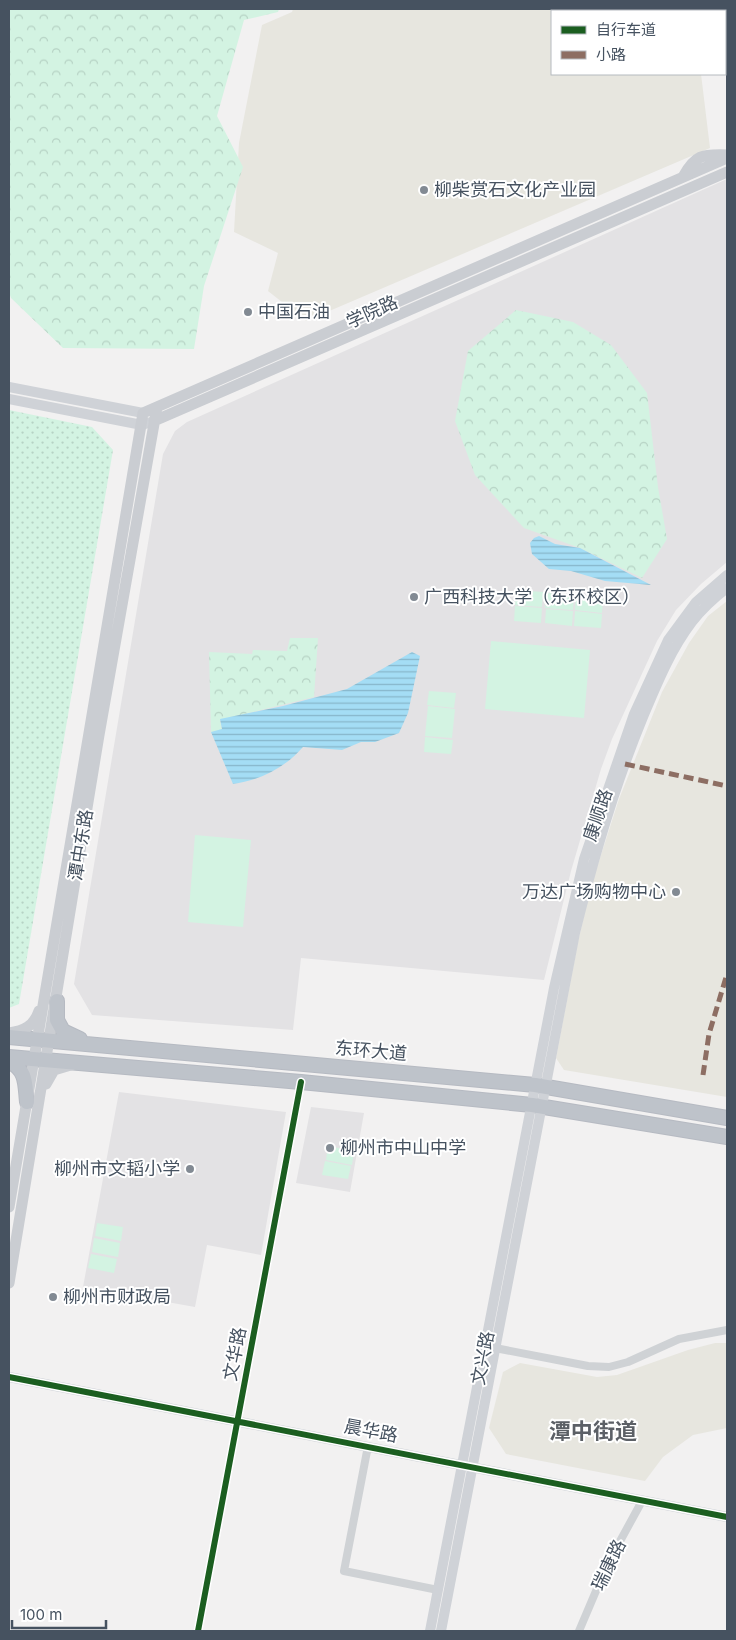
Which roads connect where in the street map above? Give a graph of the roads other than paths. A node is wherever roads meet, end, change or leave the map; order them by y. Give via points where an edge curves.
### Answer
1 (727, 156) edge
2 (727, 172) edge
3 (9, 387) edge
4 (9, 399) edge
5 (157, 407) junction
6 (143, 412) junction
7 (154, 421) junction
8 (142, 425) junction
9 (727, 575) edge
10 (727, 588) edge
11 (50, 999) junction
12 (9, 1035) edge
13 (44, 1040) junction
14 (98, 1044) junction
15 (9, 1057) edge
16 (40, 1060) junction
17 (9, 1061) edge
18 (84, 1063) junction
19 (301, 1082) junction
20 (540, 1086) junction
21 (33, 1102) junction
22 (537, 1106) junction
23 (727, 1118) edge
24 (727, 1138) edge
25 (9, 1207) edge
26 (12, 1242) edge
27 (9, 1283) edge
28 (727, 1330) edge
29 (495, 1348) junction
30 (9, 1377) edge
31 (237, 1421) junction
32 (368, 1446) junction
33 (467, 1465) junction
34 (642, 1501) junction
35 (727, 1517) edge
36 (438, 1590) junction
37 (198, 1631) edge
38 (430, 1631) edge
39 (441, 1631) edge
40 (580, 1631) edge

1 - 5 main road, 学院路
2 - 7 main road, 学院路
3 - 6 main road
4 - 8 main road, 学院路
5 - 6 main road, 学院路
5 - 7 main road, 潭中东路
6 - 8 main road, 潭中东路
7 - 8 main road, 学院路
7 - 11 main road, 潭中东路
8 - 11 main road, 潭中东路
9 - 20 main road, 康顺路 via 696,602 668,640 634,714 584,859 564,940
10 - 20 main road, 康顺路 via 692,622 673,652 630,749 599,839
11 - 12 main road via 30,1026
11 - 13 main road, 潭中东路
11 - 14 highway via 63,1031
12 - 13 highway, 东环大道
13 - 14 highway, 东环大道
13 - 16 main road, 潭中东路
14 - 20 highway, 东环大道
15 - 16 highway, 东环大道
16 - 18 highway, 东环大道
16 - 21 main road, 潭中东路
17 - 21 highway via 20,1067
18 - 19 highway, 东环大道
18 - 21 main road via 54,1070
19 - 22 highway, 东环大道
19 - 31 street, 文华路
20 - 22 main road, 文兴路
20 - 23 highway, 东环大道
21 - 25 main road, 潭中东路
21 - 26 main road, 潭中东路
22 - 24 highway, 东环大道
22 - 29 main road, 文兴路
22 - 33 main road, 文兴路
26 - 27 main road, 潭中东路
28 - 29 street via 679,1339 609,1367
29 - 33 main road, 文兴路
30 - 31 main road, 晨华路
31 - 32 main road, 晨华路
31 - 37 street, 文华路
32 - 33 main road, 晨华路
32 - 36 street via 344,1571
33 - 34 main road, 晨华路
33 - 36 main road, 文兴路
33 - 39 main road, 文兴路
34 - 35 main road, 晨华路
34 - 40 street, 瑞康路 via 607,1565
36 - 38 main road, 文兴路

